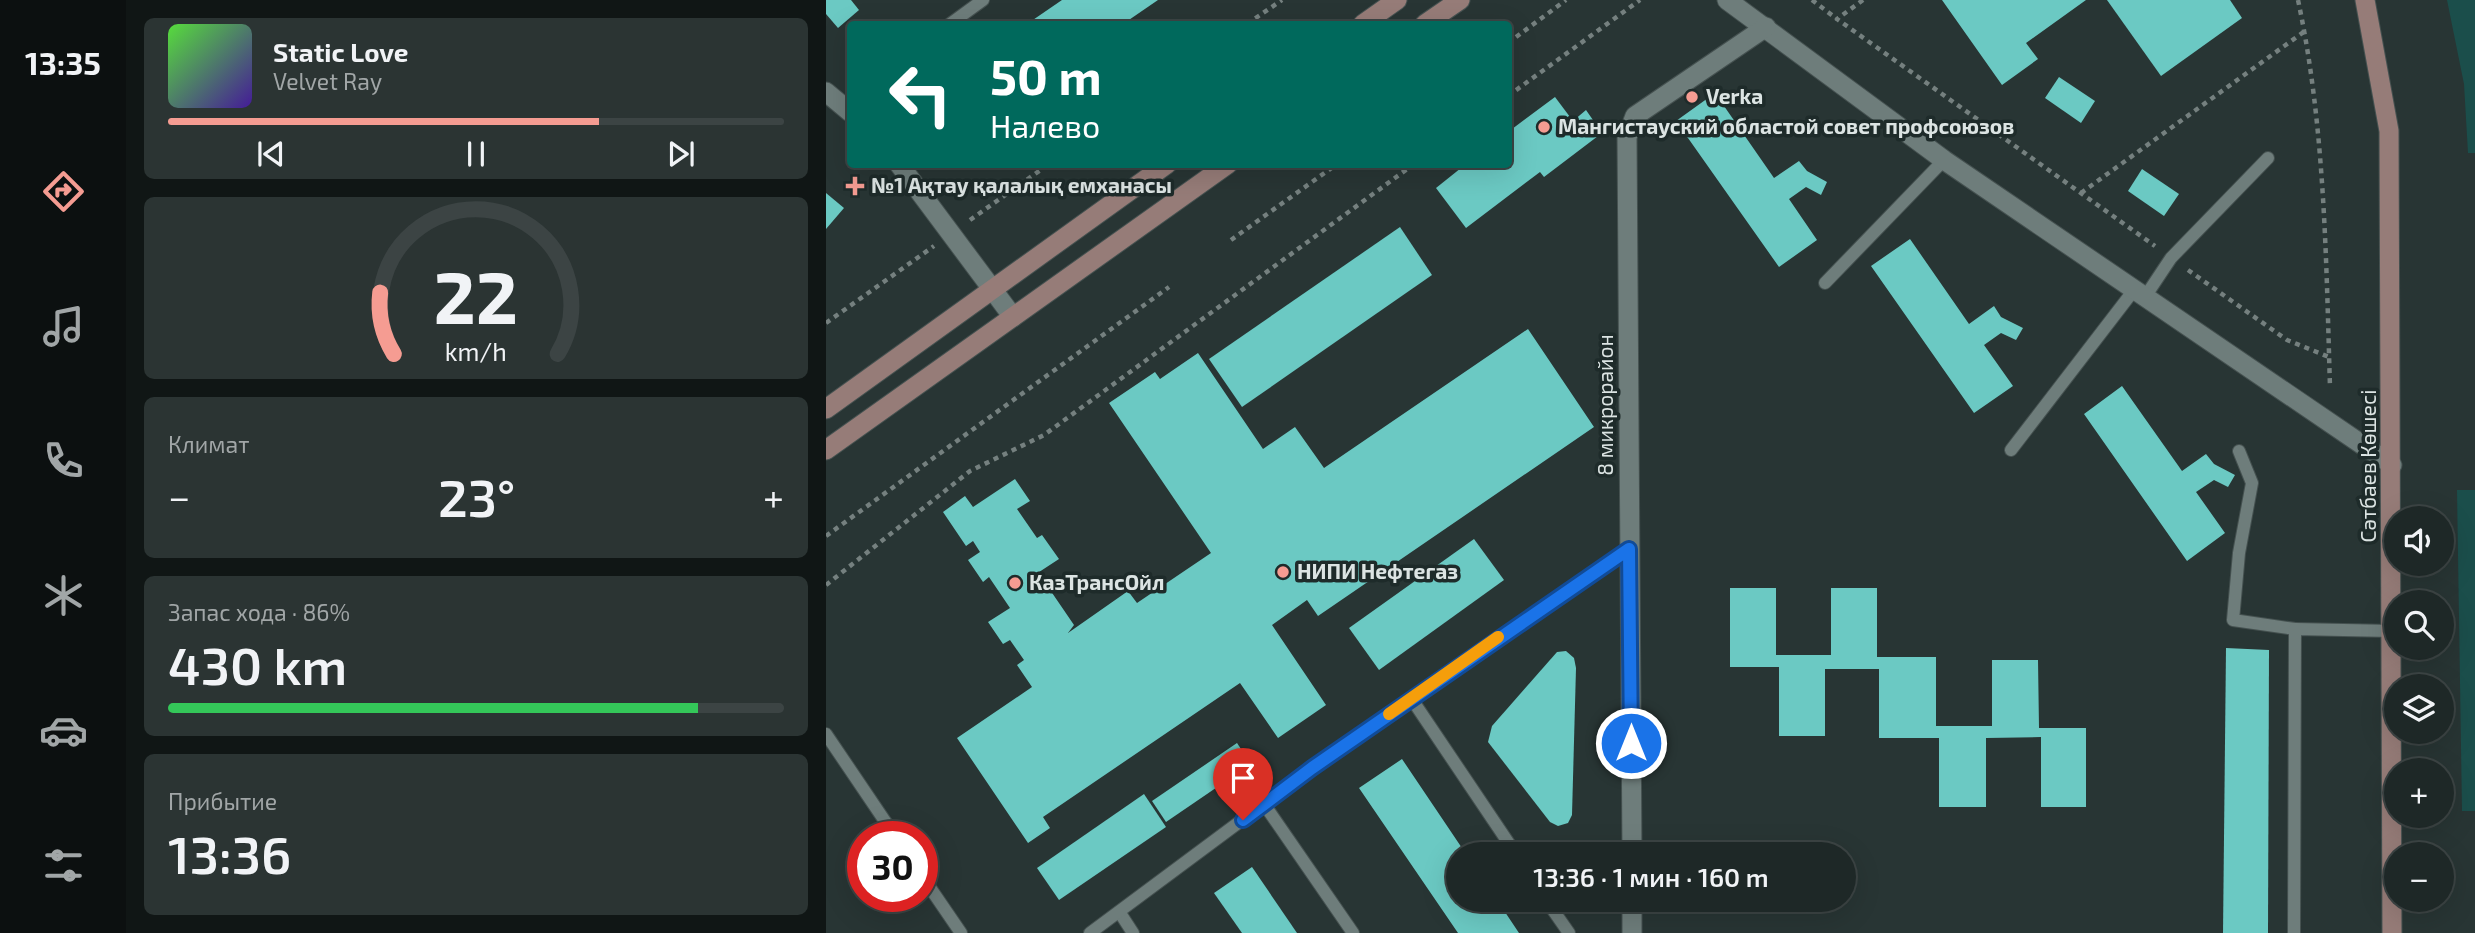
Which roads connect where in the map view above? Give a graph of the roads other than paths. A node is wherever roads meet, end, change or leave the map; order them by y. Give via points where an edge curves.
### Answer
1 (983, 0) edge
2 (1397, 0) edge
3 (1460, 0) edge
4 (1727, 0) edge
5 (2365, 0) edge
6 (954, 21) edge
7 (1367, 21) edge
8 (1429, 21) edge
9 (1766, 27) junction
10 (826, 92) edge
11 (847, 104) edge
12 (2268, 158) dead end
13 (1944, 160) junction
14 (902, 168) edge
15 (1161, 168) edge
16 (1222, 168) edge
17 (1825, 283) dead end
18 (994, 289) junction
19 (2140, 294) junction
20 (1013, 317) junction
21 (826, 409) edge
22 (826, 450) edge
23 (2011, 450) dead end
24 (2239, 452) dead end
25 (2392, 465) junction
26 (1629, 549) junction
27 (2392, 590) edge
28 (2295, 629) junction
29 (2384, 631) edge
30 (2392, 660) edge
31 (1411, 698) junction
32 (826, 734) edge
33 (1264, 804) junction
34 (885, 821) edge
35 (1508, 842) edge
36 (1632, 842) edge
37 (938, 899) edge
38 (1554, 912) edge
39 (1632, 912) edge
40 (1120, 914) junction
41 (961, 933) edge
42 (1090, 933) edge
43 (1133, 933) edge
44 (1353, 933) edge
45 (1569, 933) edge
46 (1632, 933) edge
47 (2294, 933) edge
48 (2392, 933) edge

1 - 6 lane
2 - 7 main road
3 - 8 main road
4 - 9 street
5 - 25 main road, Сәтбаев Көшесі via 2389,131
9 - 13 street
9 - 26 street, 8 микрорайон via 1636,116 1626,137
10 - 11 street
12 - 19 lane
13 - 17 lane
13 - 19 street
14 - 18 street
15 - 18 main road
16 - 20 main road
18 - 20 street
18 - 21 main road
19 - 23 lane
19 - 25 street
20 - 22 main road
24 - 28 lane via 2252,483 2233,620
25 - 27 main road, Сәтбаев Көшесі
26 - 31 lane
26 - 36 street, 8 микрорайон
28 - 29 lane
28 - 47 lane
30 - 48 main road, Сәтбаев Көшесі
31 - 33 lane
31 - 35 lane
32 - 34 lane
33 - 40 lane
33 - 44 lane
37 - 41 lane
38 - 45 lane
39 - 46 street
40 - 42 lane
40 - 43 lane

